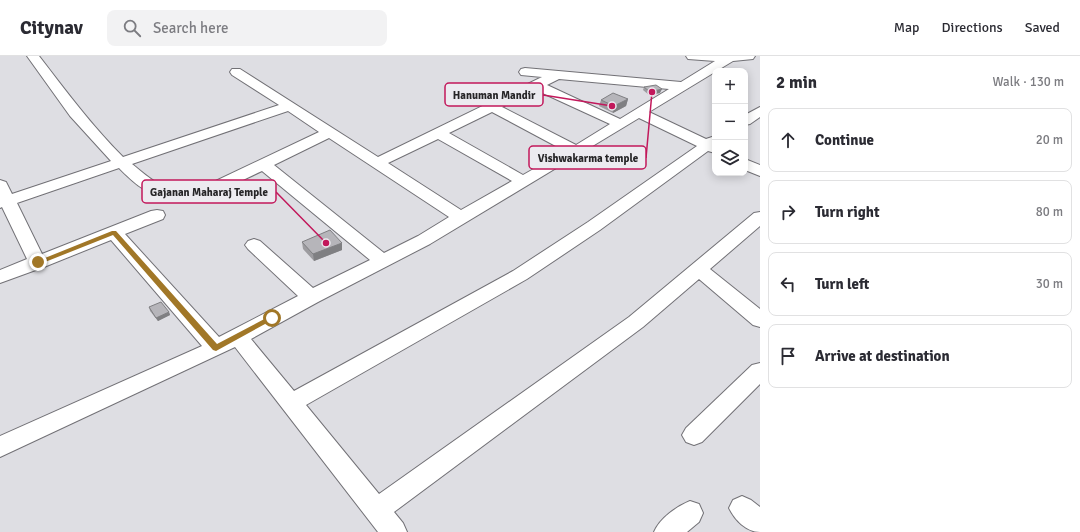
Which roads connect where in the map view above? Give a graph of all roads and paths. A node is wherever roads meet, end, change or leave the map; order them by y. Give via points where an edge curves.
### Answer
1 (33, 56) edge
2 (692, 56) edge
3 (749, 56) edge
4 (729, 58) junction
5 (236, 72) dead end
6 (525, 72) dead end
7 (557, 75) junction
8 (536, 85) junction
9 (683, 86) junction
10 (290, 106) junction
11 (492, 107) junction
12 (760, 111) edge
13 (639, 113) junction
14 (748, 119) edge
15 (620, 124) junction
16 (331, 132) junction
17 (439, 133) junction
18 (712, 145) edge
19 (576, 151) junction
20 (120, 162) junction
21 (377, 163) junction
22 (264, 165) junction
23 (748, 165) edge
24 (760, 171) edge
25 (523, 181) junction
26 (0, 185) edge
27 (4, 202) edge
28 (157, 215) dead end
29 (461, 217) junction
30 (758, 221) edge
31 (114, 232) junction
32 (254, 245) dead end
33 (383, 261) junction
34 (38, 262) junction
35 (699, 269) junction
36 (0, 277) edge
37 (311, 297) junction
38 (760, 320) edge
39 (238, 336) junction
40 (216, 348) junction
41 (760, 372) edge
42 (291, 403) junction
43 (694, 435) dead end
44 (0, 447) edge
45 (377, 510) junction
46 (690, 512) dead end
47 (394, 532) edge
48 (667, 532) edge

1 - 20 street via 75,113
2 - 4 street
3 - 4 street
4 - 9 street
5 - 10 street
6 - 7 street
7 - 8 street
7 - 9 street
8 - 11 street
8 - 15 street
9 - 13 street
10 - 16 street
10 - 20 street
11 - 17 street
11 - 19 street
12 - 14 street
13 - 15 street
13 - 18 street
15 - 19 street
16 - 21 street
16 - 22 street
17 - 21 street
17 - 25 street
18 - 42 street via 520,275
19 - 25 street
20 - 22 street via 148,185 171,194 182,195 207,191
20 - 27 street
21 - 29 street
22 - 33 street
23 - 24 street
25 - 29 street
26 - 27 street
27 - 34 street
28 - 31 street
29 - 33 street
30 - 35 street
31 - 34 street
31 - 40 street
32 - 37 street
33 - 37 street
34 - 36 street
35 - 38 street
35 - 45 street via 636,322
37 - 39 street
39 - 40 street
39 - 42 street
40 - 44 street
41 - 43 street
42 - 45 street
45 - 47 street
46 - 48 street

